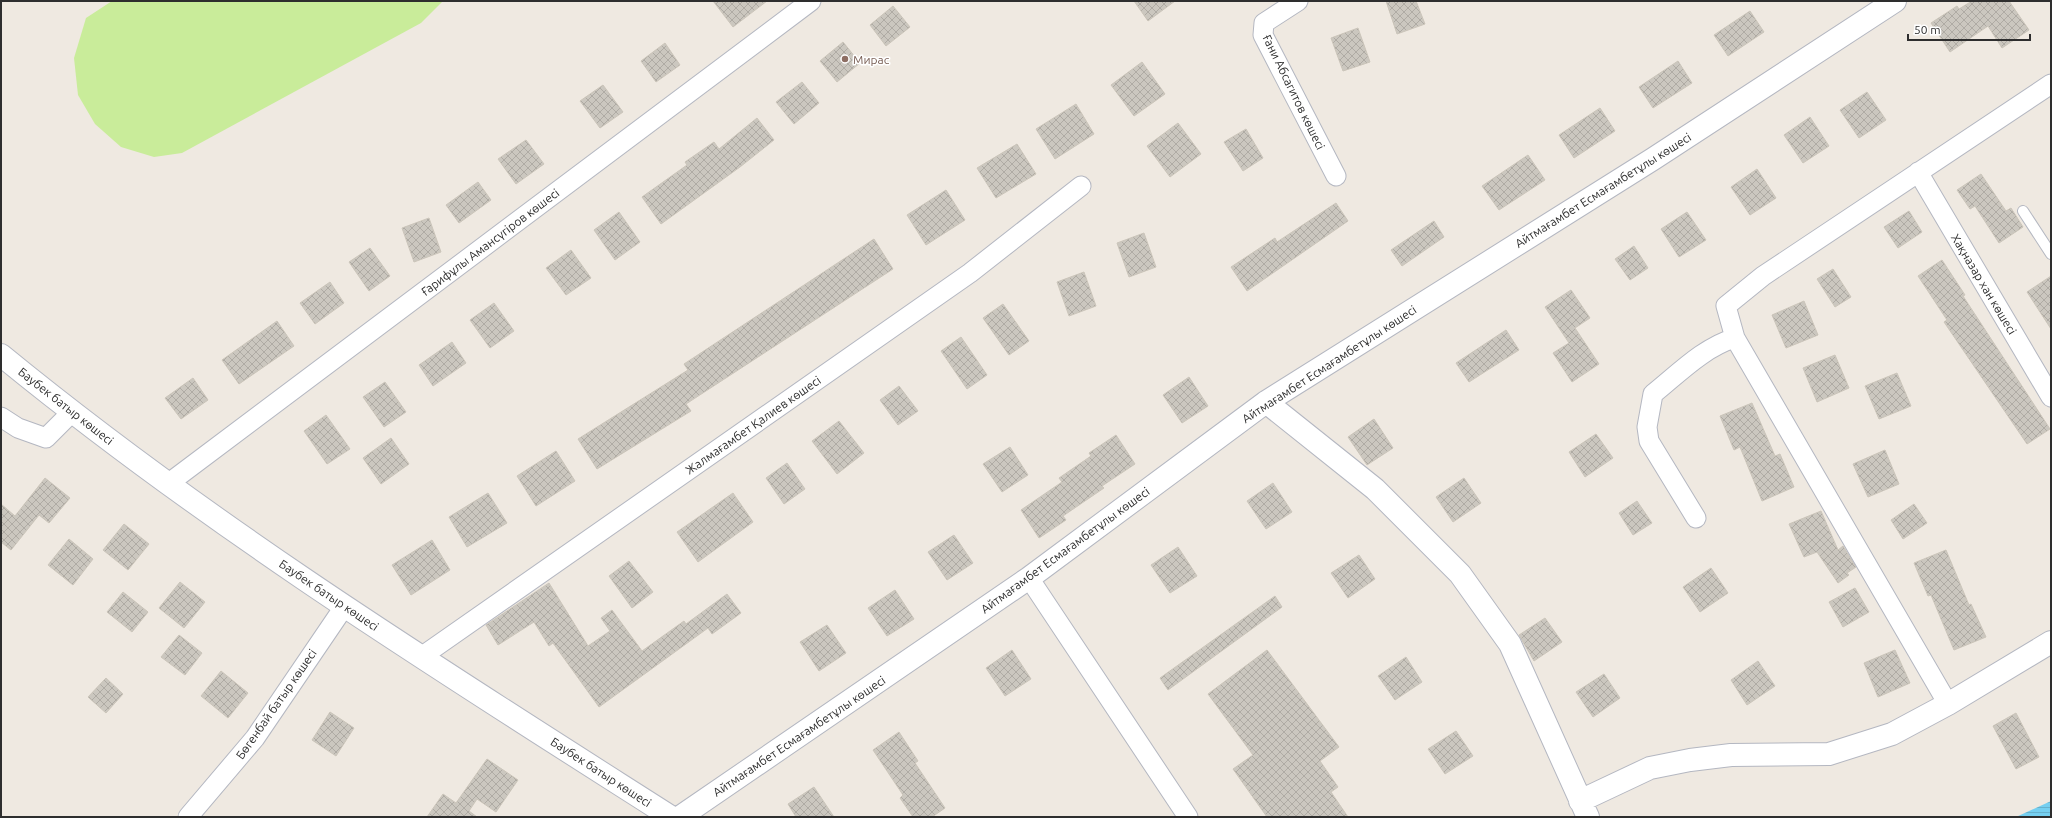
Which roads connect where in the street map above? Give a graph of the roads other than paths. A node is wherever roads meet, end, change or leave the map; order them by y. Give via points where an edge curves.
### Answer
1 (811, 1) edge
2 (1298, 1) edge
3 (1895, 1) edge
4 (2051, 84) edge
5 (1918, 172) junction
6 (1336, 176) dead end
7 (1081, 186) dead end
8 (2023, 211) dead end
9 (2051, 254) edge
10 (1736, 338) junction
11 (1, 355) edge
12 (2051, 397) edge
13 (1266, 402) junction
14 (71, 413) junction
15 (1, 417) edge
16 (169, 483) junction
17 (1696, 518) dead end
18 (1029, 578) junction
19 (344, 607) junction
20 (2051, 642) edge
21 (421, 657) junction
22 (1948, 704) junction
23 (1584, 809) edge
24 (188, 817) edge
25 (671, 817) edge
26 (680, 817) edge
27 (1188, 817) edge

1 - 16 street, Ғарифұлы Амансүгіров көшесі
2 - 6 street, Ғани Абсагитов көшесі via 1264,23 1263,35
3 - 13 street, Айтмағамбет Есмағамбетұлы көшесі via 1659,155
4 - 5 street
5 - 10 street via 1763,276 1726,306
5 - 12 street, Хақназар хан көшесі
7 - 21 street, Жалмағамбет Қалиев көшесі via 970,273
8 - 9 lane
10 - 17 street via 1724,341 1708,351 1653,394 1647,427 1649,441
10 - 22 street
11 - 14 street, Баубек батыр көшесі
13 - 18 street, Айтмағамбет Есмағамбетұлы көшесі
13 - 23 street via 1375,489 1460,574 1510,644
14 - 15 street via 46,438 18,428
14 - 16 street, Баубек батыр көшесі
16 - 19 street, Баубек батыр көшесі via 233,531
18 - 26 street, Айтмағамбет Есмағамбетұлы көшесі
18 - 27 street
19 - 21 street, Баубек батыр көшесі
19 - 24 street, Бөгенбай батыр көшесі via 255,738
20 - 22 street
21 - 25 street, Баубек батыр көшесі
22 - 23 street via 1892,734 1829,754 1731,755 1650,768

